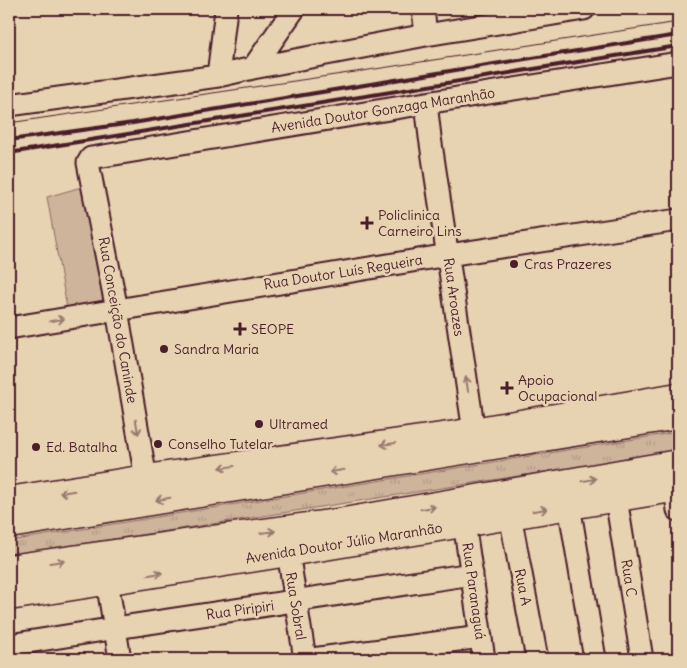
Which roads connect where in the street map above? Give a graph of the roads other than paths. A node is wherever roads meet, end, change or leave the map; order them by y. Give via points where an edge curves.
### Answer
1 (226, 9) edge
2 (294, 9) edge
3 (422, 9) edge
4 (584, 9) edge
5 (426, 35) junction
6 (678, 63) edge
7 (253, 68) junction
8 (218, 76) junction
9 (426, 103) junction
10 (9, 105) edge
11 (89, 161) joint
12 (678, 220) edge
13 (448, 255) junction
14 (117, 310) junction
15 (9, 328) edge
16 (678, 397) edge
17 (678, 415) edge
18 (474, 432) junction
19 (146, 479) junction
20 (677, 487) edge
21 (616, 498) junction
22 (9, 501) edge
23 (568, 505) junction
24 (510, 515) junction
25 (464, 522) junction
26 (9, 524) edge
27 (288, 552) junction
28 (9, 569) edge
29 (472, 574) junction
30 (107, 581) junction
31 (9, 596) edge
32 (295, 602) junction
33 (116, 628) junction
34 (481, 637) junction
35 (9, 645) edge
36 (120, 659) edge
37 (305, 659) edge
38 (312, 659) edge
39 (484, 659) edge
40 (537, 659) edge
41 (595, 659) edge
42 (642, 659) edge

1 - 8 street
2 - 7 street
3 - 5 street
4 - 5 street
5 - 7 street
6 - 9 street, Avenida Doutor Gonzaga Maranhão
7 - 8 street
8 - 10 street
9 - 11 street, Avenida Doutor Gonzaga Maranhão via 91,158
9 - 13 street, Rua Aroazes
11 - 14 street, Rua Conceição do Caninde
12 - 13 street, Rua Doutor Luís Regueira
13 - 14 street, Rua Doutor Luís Regueira
18 -> 13 street, Rua Aroazes
15 -> 14 street, Rua Doutor Luís Regueira
14 -> 19 street, Rua Conceição do Caninde
16 - 18 main road
17 -> 26 main road
18 -> 19 main road
19 -> 22 main road
20 - 21 main road, Avenida Doutor Júlio Maranhão
28 -> 20 main road, Avenida Doutor Júlio Maranhão via 344,522
21 - 23 main road, Avenida Doutor Júlio Maranhão
21 - 42 street, Rua C
24 -> 23 main road, Avenida Doutor Júlio Maranhão
23 - 41 street
24 - 25 main road, Avenida Doutor Júlio Maranhão
24 - 40 street, Rua A
25 - 27 main road, Avenida Doutor Júlio Maranhão
25 - 29 street, Rua Paranaguá
30 -> 27 main road, Avenida Doutor Júlio Maranhão
27 - 32 street, Rua Sobral
29 - 32 street, Rua Piripiri
29 - 34 street, Rua Paranaguá
30 - 31 main road, Avenida Doutor Júlio Maranhão
30 - 33 street
32 - 33 street, Rua Piripiri
32 - 37 street, Rua Sobral
33 - 35 street, Rua Piripiri
33 - 36 street
34 - 38 street
34 - 39 street, Rua Paranaguá

